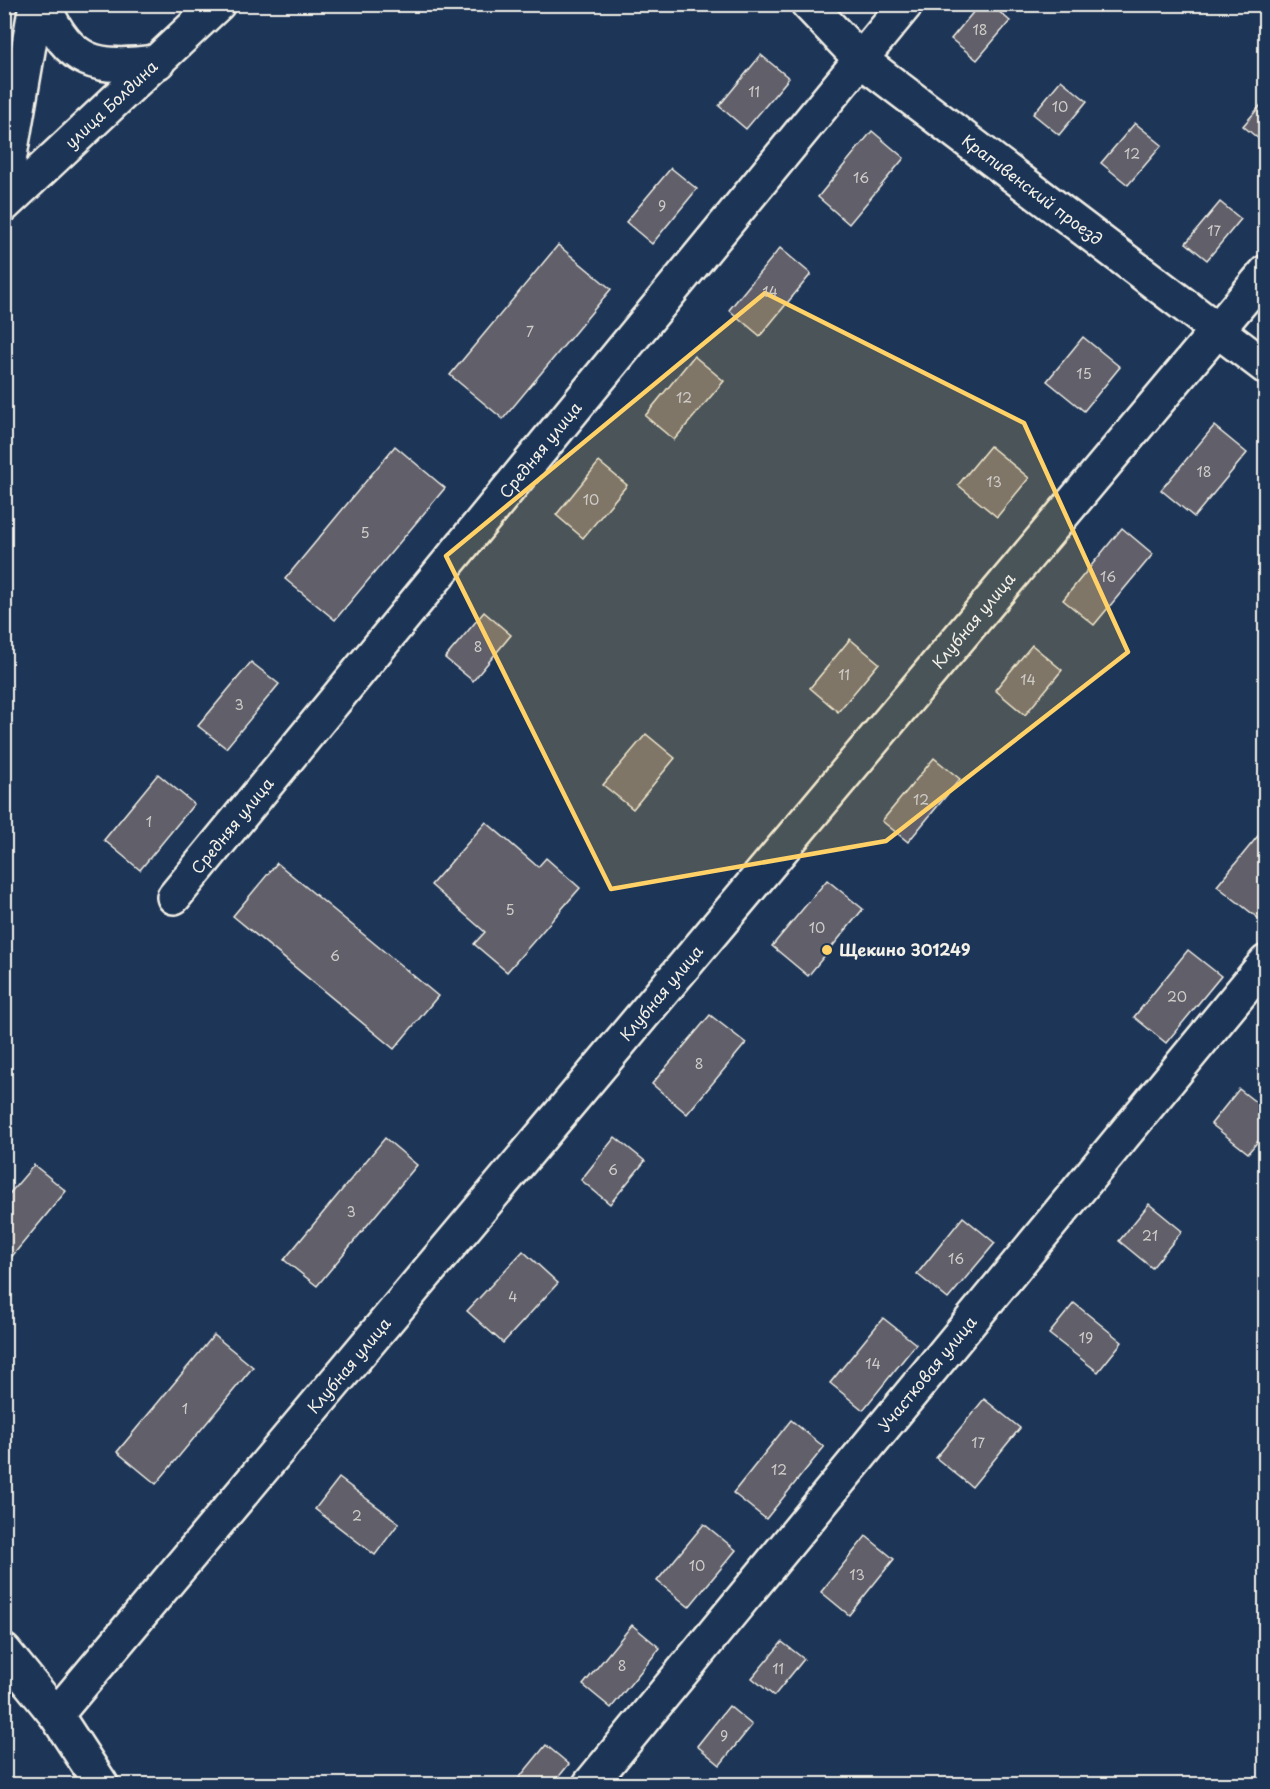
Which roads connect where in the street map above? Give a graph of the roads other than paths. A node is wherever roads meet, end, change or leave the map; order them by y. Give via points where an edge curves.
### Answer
1 (36, 4) edge
2 (43, 4) edge
3 (219, 4) edge
4 (808, 4) edge
5 (906, 4) edge
6 (861, 60) junction
7 (158, 62) junction
8 (4, 190) edge
9 (4, 205) edge
10 (1266, 272) edge
11 (1216, 330) junction
12 (1266, 367) edge
13 (174, 897) dead end
14 (1266, 962) edge
15 (4, 1651) edge
16 (56, 1715) junction
17 (101, 1785) edge
18 (590, 1785) edge

1 - 8 main road
2 - 7 main road via 71,49 84,59 124,66
3 - 7 main road, улица Болдина
4 - 6 main road, Крапивенский проезд
5 - 6 main road, Средняя улица
6 - 11 main road, Крапивенский проезд
6 - 13 main road, Средняя улица
7 - 9 main road, улица Болдина
10 - 11 main road, Клубная улица
11 - 12 main road, Крапивенский проезд
11 - 16 main road, Клубная улица
14 - 18 main road, Участковая улица
15 - 16 main road
16 - 17 main road

